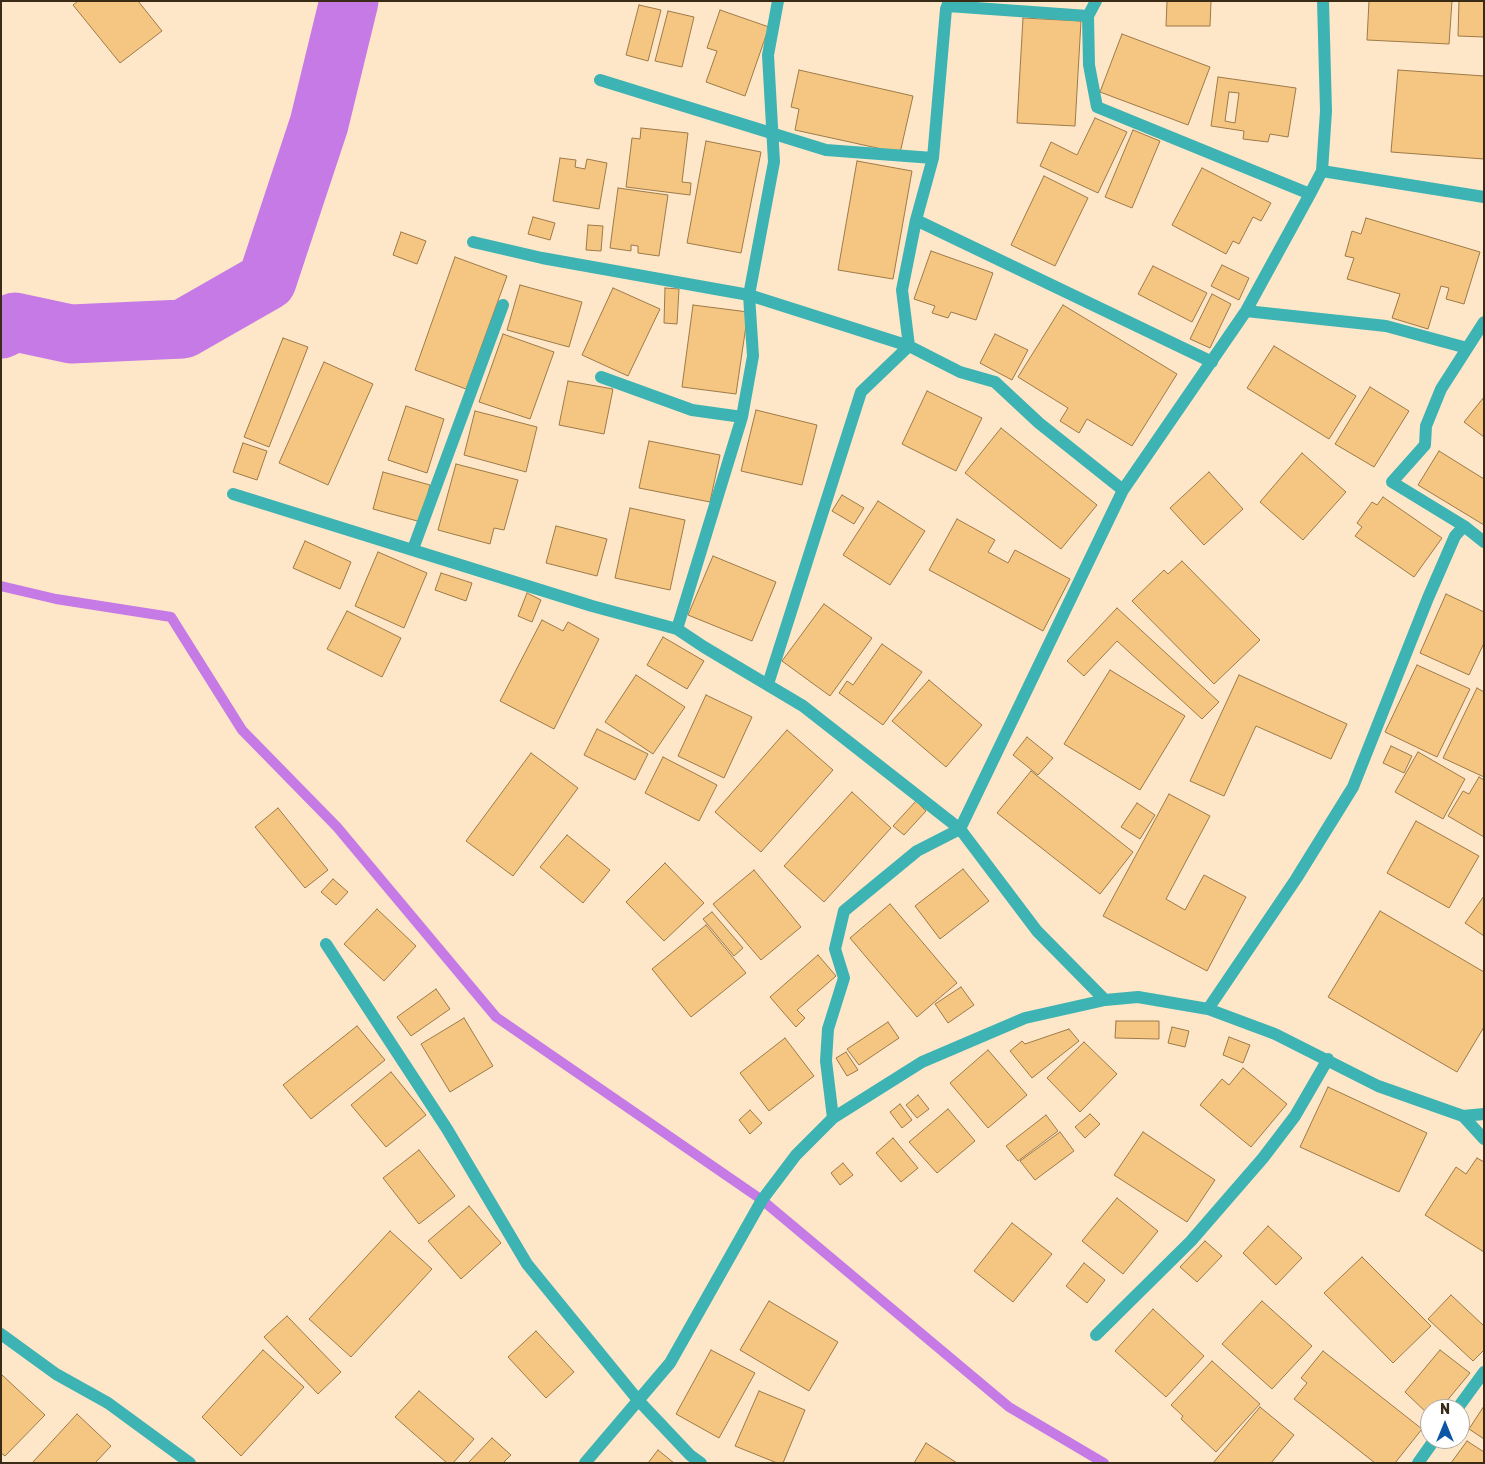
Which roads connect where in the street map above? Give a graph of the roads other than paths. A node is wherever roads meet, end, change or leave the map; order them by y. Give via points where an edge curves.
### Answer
1 (778, 1) edge
2 (1096, 1) edge
3 (1323, 1) edge
4 (948, 3) edge
5 (1088, 16) junction
6 (600, 80) dead end
7 (772, 132) junction
8 (933, 158) junction
9 (1322, 171) junction
10 (1310, 194) junction
11 (1484, 197) edge
12 (916, 220) junction
13 (474, 242) dead end
14 (749, 296) junction
15 (503, 305) dead end
16 (1246, 311) junction
17 (1484, 322) edge
18 (909, 346) junction
19 (1467, 348) junction
20 (1212, 362) junction
21 (601, 377) dead end
22 (742, 417) junction
23 (1123, 490) junction
24 (232, 494) dead end
25 (1464, 526) junction
26 (1484, 542) edge
27 (413, 549) junction
28 (677, 629) junction
29 (768, 684) junction
30 (960, 829) junction
31 (326, 944) dead end
32 (1106, 1000) junction
33 (1208, 1009) junction
34 (1328, 1059) junction
35 (1484, 1114) edge
36 (1463, 1116) junction
37 (833, 1118) junction
38 (1484, 1140) edge
39 (1, 1334) edge
40 (1096, 1335) dead end
41 (1484, 1372) edge
42 (1464, 1399) edge
43 (638, 1400) junction
44 (1428, 1449) edge
45 (190, 1463) edge
46 (585, 1463) edge
47 (701, 1463) edge
48 (1418, 1463) edge

1 - 7 street via 768,55
2 - 5 street
3 - 9 street via 1326,111
4 - 5 street
4 - 8 street
5 - 10 street via 1089,65 1097,107
6 - 7 street
7 - 8 street via 826,150
7 - 14 street via 774,162
8 - 12 street
9 - 10 street
9 - 11 street
10 - 16 street
12 - 18 street via 902,290
12 - 20 street
13 - 14 street via 542,258
14 - 18 street
14 - 22 street via 753,356
15 - 27 street
16 - 19 street via 1386,326
16 - 20 street
17 - 19 street
18 - 23 street via 960,372 995,382 1039,423
18 - 29 street via 861,392
19 - 25 street via 1441,389 1426,426 1425,445 1392,482
20 - 23 street
21 - 22 street via 692,410
22 - 28 street
23 - 30 street
24 - 27 street
25 - 26 street
25 - 33 street via 1455,536 1428,598 1353,787 1296,879
27 - 28 street via 592,606
28 - 29 street
29 - 30 street via 803,706
30 - 32 street via 1037,931
30 - 37 street via 917,851 844,911 836,950 844,978 828,1029 826,1061
31 - 43 street via 447,1129 527,1264
32 - 33 street via 1138,998
32 - 37 street via 1025,1018 922,1062
33 - 34 street via 1275,1034
34 - 36 street via 1378,1086
34 - 40 street via 1295,1116 1262,1158 1191,1241
35 - 36 street
36 - 38 street
37 - 43 street via 796,1155 762,1200 670,1363
39 - 45 street via 56,1374 108,1403
41 - 42 street
43 - 46 street
43 - 47 street
44 - 48 street

